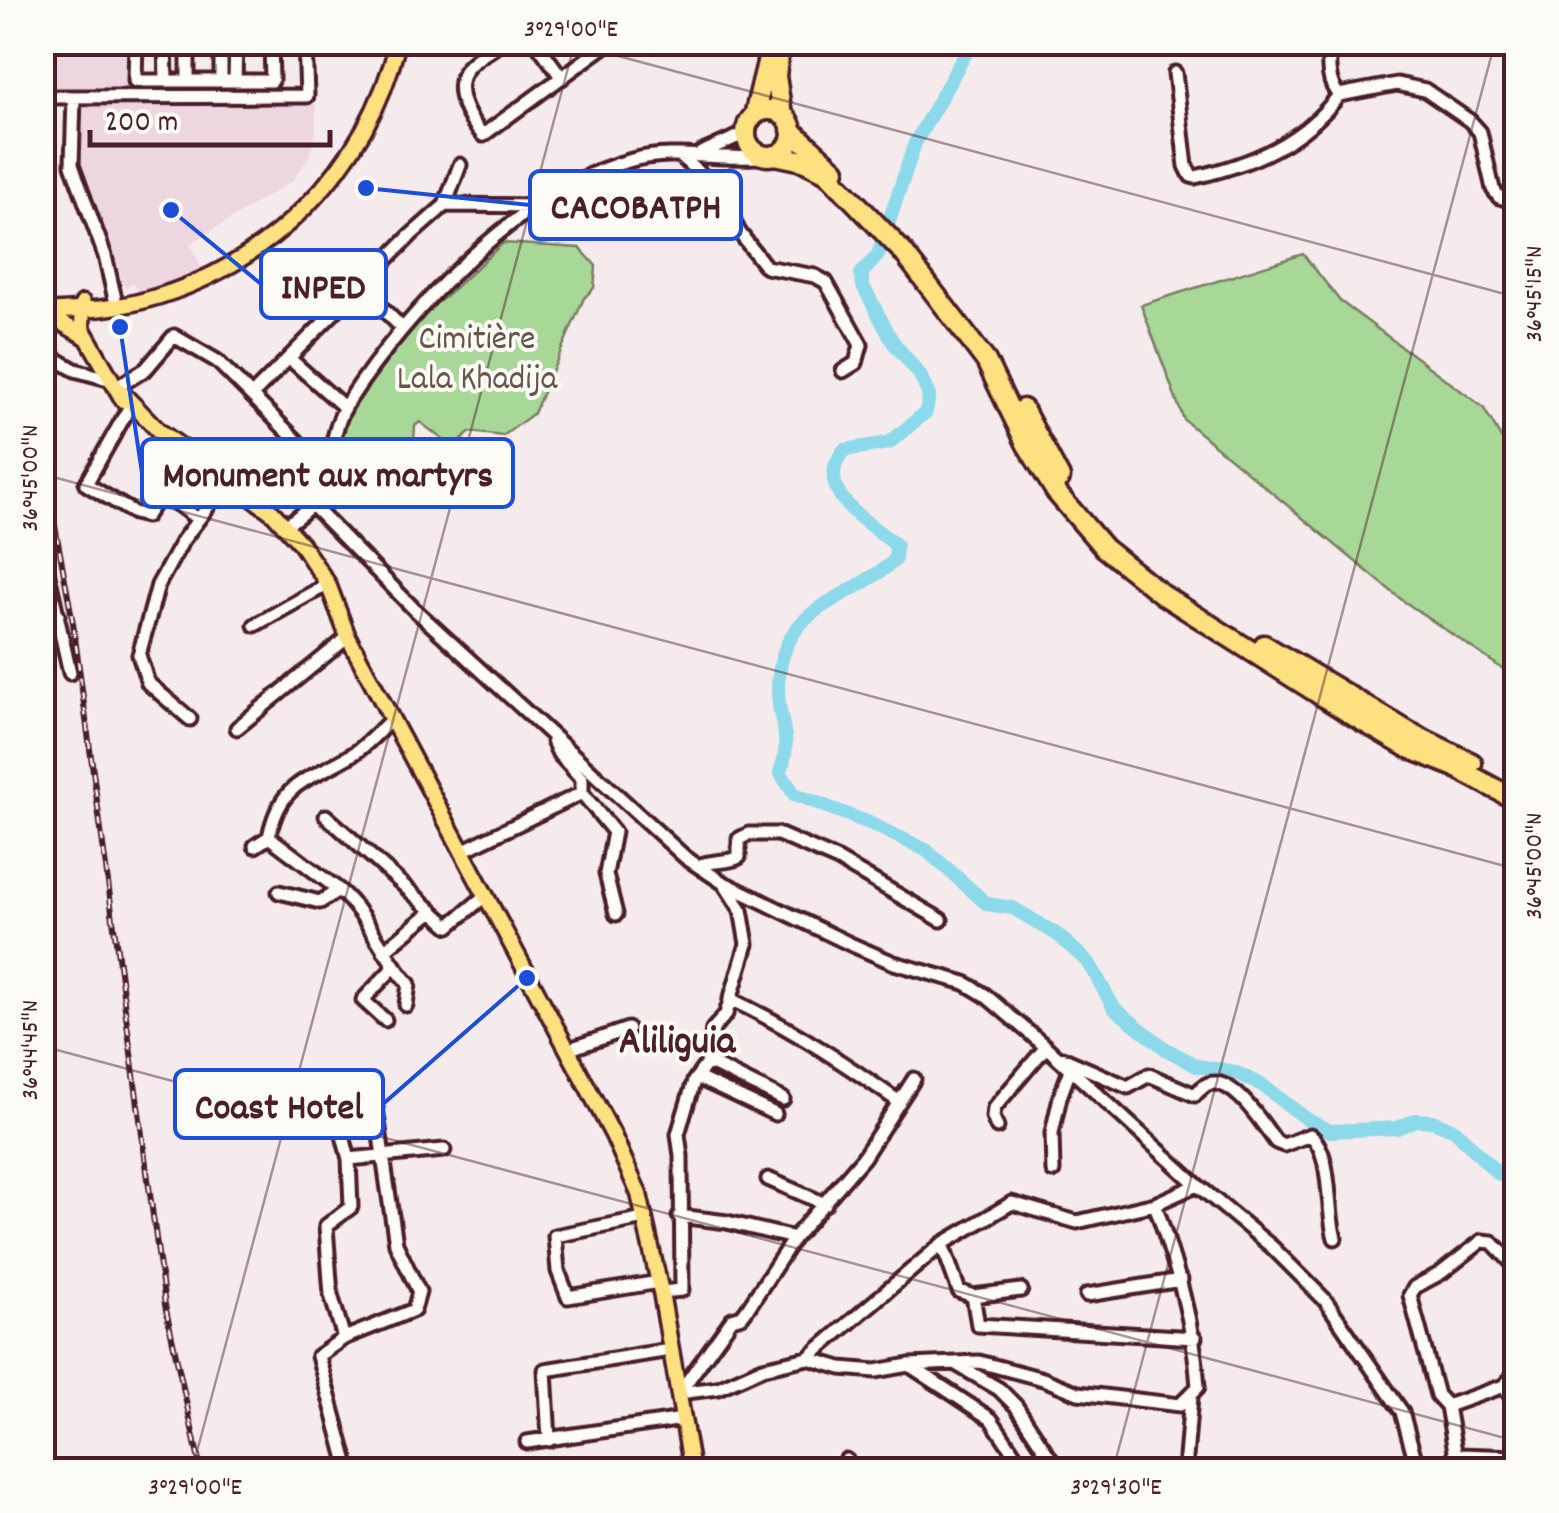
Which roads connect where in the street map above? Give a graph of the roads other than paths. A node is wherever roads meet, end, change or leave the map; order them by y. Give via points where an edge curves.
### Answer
1 (44, 42) edge
2 (136, 42) edge
3 (165, 42) edge
4 (188, 42) edge
5 (220, 42) edge
6 (236, 42) edge
7 (271, 42) edge
8 (305, 42) edge
9 (398, 42) edge
10 (502, 42) edge
11 (536, 42) edge
12 (610, 42) edge
13 (772, 42) edge
14 (782, 42) edge
15 (1329, 42) edge
16 (1174, 73) dead end
17 (562, 78) junction
18 (166, 81) junction
19 (188, 81) junction
20 (222, 81) junction
21 (236, 81) junction
22 (1339, 95) junction
23 (43, 98) edge
24 (74, 98) junction
25 (787, 122) junction
26 (750, 125) junction
27 (685, 155) junction
28 (771, 156) junction
29 (460, 165) dead end
30 (1516, 202) edge
31 (445, 205) junction
32 (537, 206) junction
33 (881, 222) junction
34 (897, 239) junction
35 (361, 286) junction
36 (112, 303) junction
37 (43, 310) edge
38 (87, 321) junction
39 (401, 328) junction
40 (42, 350) edge
41 (290, 359) junction
42 (843, 371) dead end
43 (116, 386) junction
44 (252, 395) junction
45 (129, 408) junction
46 (344, 408) junction
47 (186, 457) junction
48 (326, 470) junction
49 (224, 485) junction
50 (162, 493) junction
51 (312, 505) junction
52 (198, 518) junction
53 (282, 522) junction
54 (42, 548) edge
55 (328, 584) junction
56 (42, 613) edge
57 (58, 616) junction
58 (255, 625) dead end
59 (348, 638) junction
60 (70, 673) dead end
61 (190, 718) dead end
62 (392, 720) junction
63 (237, 728) dead end
64 (552, 736) junction
65 (1516, 786) edge
66 (582, 793) junction
67 (1516, 800) edge
68 (326, 816) dead end
69 (269, 837) junction
70 (255, 846) dead end
71 (462, 851) junction
72 (698, 866) junction
73 (722, 882) junction
74 (339, 890) junction
75 (279, 892) dead end
76 (486, 896) junction
77 (431, 912) junction
78 (616, 914) dead end
79 (941, 920) dead end
80 (384, 951) junction
81 (394, 968) junction
82 (730, 998) junction
83 (406, 1005) dead end
84 (385, 1020) dead end
85 (628, 1029) dead end
86 (1046, 1047) junction
87 (567, 1050) junction
88 (1058, 1057) junction
89 (708, 1062) junction
90 (1070, 1070) junction
91 (698, 1078) junction
92 (914, 1078) dead end
93 (373, 1088) dead end
94 (783, 1098) dead end
95 (898, 1102) junction
96 (774, 1114) dead end
97 (997, 1127) dead end
98 (340, 1128) dead end
99 (444, 1150) dead end
100 (383, 1156) junction
101 (349, 1159) junction
102 (1053, 1171) dead end
103 (768, 1179) dead end
104 (1198, 1185) junction
105 (825, 1204) junction
106 (1155, 1204) junction
107 (680, 1216) junction
108 (644, 1218) junction
109 (794, 1238) junction
110 (1335, 1238) dead end
111 (942, 1244) junction
112 (1516, 1266) edge
113 (1181, 1280) junction
114 (660, 1287) junction
115 (1021, 1290) dead end
116 (1087, 1295) dead end
117 (972, 1296) junction
118 (344, 1338) junction
119 (1195, 1338) junction
120 (670, 1350) junction
121 (808, 1358) junction
122 (953, 1362) junction
123 (908, 1364) junction
124 (1516, 1372) edge
125 (1504, 1386) junction
126 (678, 1392) junction
127 (1192, 1397) junction
128 (1516, 1404) edge
129 (1447, 1406) junction
130 (683, 1419) junction
131 (549, 1440) junction
132 (527, 1442) dead end
133 (1516, 1457) edge
134 (846, 1460) dead end
135 (349, 1470) edge
136 (692, 1470) edge
137 (856, 1470) edge
138 (1025, 1470) edge
139 (1058, 1470) edge
140 (1186, 1470) edge
141 (1418, 1470) edge

1 - 23 street
2 - 18 street via 135,81
3 - 18 street
4 - 19 street
5 - 20 street
6 - 21 street
7 - 21 street via 272,81
8 - 24 street via 307,96
9 - 36 main road via 368,124 346,161 292,222 230,266 154,296
10 - 17 street via 467,68 461,82 464,107 483,136
11 - 17 street
12 - 17 street
13 - 26 highway
14 - 25 highway via 776,76
15 - 22 street via 1330,78
16 - 22 street via 1186,166 1195,178 1286,145
18 - 19 street
19 - 20 street
20 - 21 street
22 - 30 street via 1397,84 1424,90 1480,132 1493,189
23 - 24 street
24 - 36 street via 72,165 106,256
25 - 26 highway via 768,111
25 - 28 highway via 786,148
25 - 33 highway
26 - 27 street via 714,149
26 - 28 highway via 750,146
27 - 28 street
27 - 32 street via 610,167
27 - 42 street via 722,194 766,267 816,276 830,286 861,344 856,363
28 - 33 highway via 826,173
29 - 31 street
31 - 32 street
31 - 35 street
32 - 39 street
33 - 34 highway
34 - 65 highway via 974,324 1053,468 1099,528 1168,584 1314,676
34 - 67 highway via 975,343 1039,467 1104,548 1164,595 1370,726
35 - 39 street
35 - 41 street
36 - 38 main road
36 - 38 main road
37 - 38 main road
37 - 38 main road
38 - 43 main road
39 - 46 street
40 - 43 street
41 - 44 street
41 - 46 street
43 - 44 street via 146,369 174,336 217,361
43 - 45 main road
43 - 53 main road via 159,430
44 - 48 street
45 - 47 main road
45 - 50 street via 86,484 146,516
46 - 48 street
47 - 49 main road
47 - 50 street
48 - 51 street
49 - 52 street
49 - 53 main road
50 - 52 street
51 - 53 street
51 - 64 street
52 - 61 street via 158,585 138,655 148,682
53 - 55 main road
54 - 57 street
55 - 58 street
55 - 59 main road
56 - 57 street
57 - 60 street
59 - 62 main road
59 - 63 street
62 - 69 street via 358,751 298,782 274,811
62 - 71 main road
64 - 66 street via 582,779
64 - 72 street
66 - 71 street
66 - 78 street via 614,832 606,874
68 - 77 street
69 - 70 street
69 - 74 street
71 - 76 main road
72 - 73 street
72 - 79 street via 734,860 740,839 770,831 838,860
73 - 82 street via 741,910 747,944
73 - 86 street via 879,957 965,984
74 - 75 street via 320,902
74 - 80 street
76 - 77 street via 449,926
76 - 87 main road
77 - 80 street
80 - 81 street
81 - 83 street via 409,984
81 - 84 street via 363,1000
82 - 89 street via 713,1030
82 - 95 street via 839,1059
85 - 87 street
86 - 88 street
86 - 97 street via 994,1108
87 - 108 main road via 613,1135
88 - 90 street
88 - 110 street via 1128,1087 1149,1075 1195,1094 1220,1083 1244,1101 1276,1142 1310,1134 1324,1154
89 - 91 street
89 - 94 street
90 - 102 street via 1052,1133
90 - 104 street
91 - 96 street
91 - 107 street via 678,1134
92 - 95 street
93 - 100 street
95 - 105 street
98 - 101 street
99 - 100 street
100 - 101 street
100 - 118 street via 396,1244 419,1292 414,1310
101 - 118 street via 351,1207 326,1226 331,1295
103 - 105 street
104 - 106 street
104 - 141 street via 1326,1300 1402,1412
105 - 109 street
106 - 111 street via 1076,1222 1012,1203
106 - 113 street
107 - 109 street
107 - 114 street via 682,1290
108 - 114 main road
108 - 114 street via 555,1236 558,1271 568,1296
109 - 126 street via 742,1316 732,1318
111 - 117 street via 959,1291
111 - 121 street
112 - 129 street via 1492,1242 1482,1241 1410,1295 1437,1395
113 - 116 street
113 - 119 street
114 - 120 main road
115 - 117 street
117 - 119 street via 978,1325
118 - 135 street via 318,1356
119 - 127 street via 1198,1387
120 - 126 main road
120 - 131 street via 544,1370
121 - 123 street via 858,1370
121 - 126 street via 762,1368 718,1388
122 - 123 street
122 - 127 street via 979,1362 1106,1398 1180,1405
122 - 139 street via 1016,1406
123 - 138 street via 991,1419
124 - 125 street
125 - 128 street
125 - 129 street
126 - 130 main road
127 - 140 street
129 - 133 street via 1459,1455
130 - 131 street
130 - 136 main road
131 - 132 street
134 - 137 street

